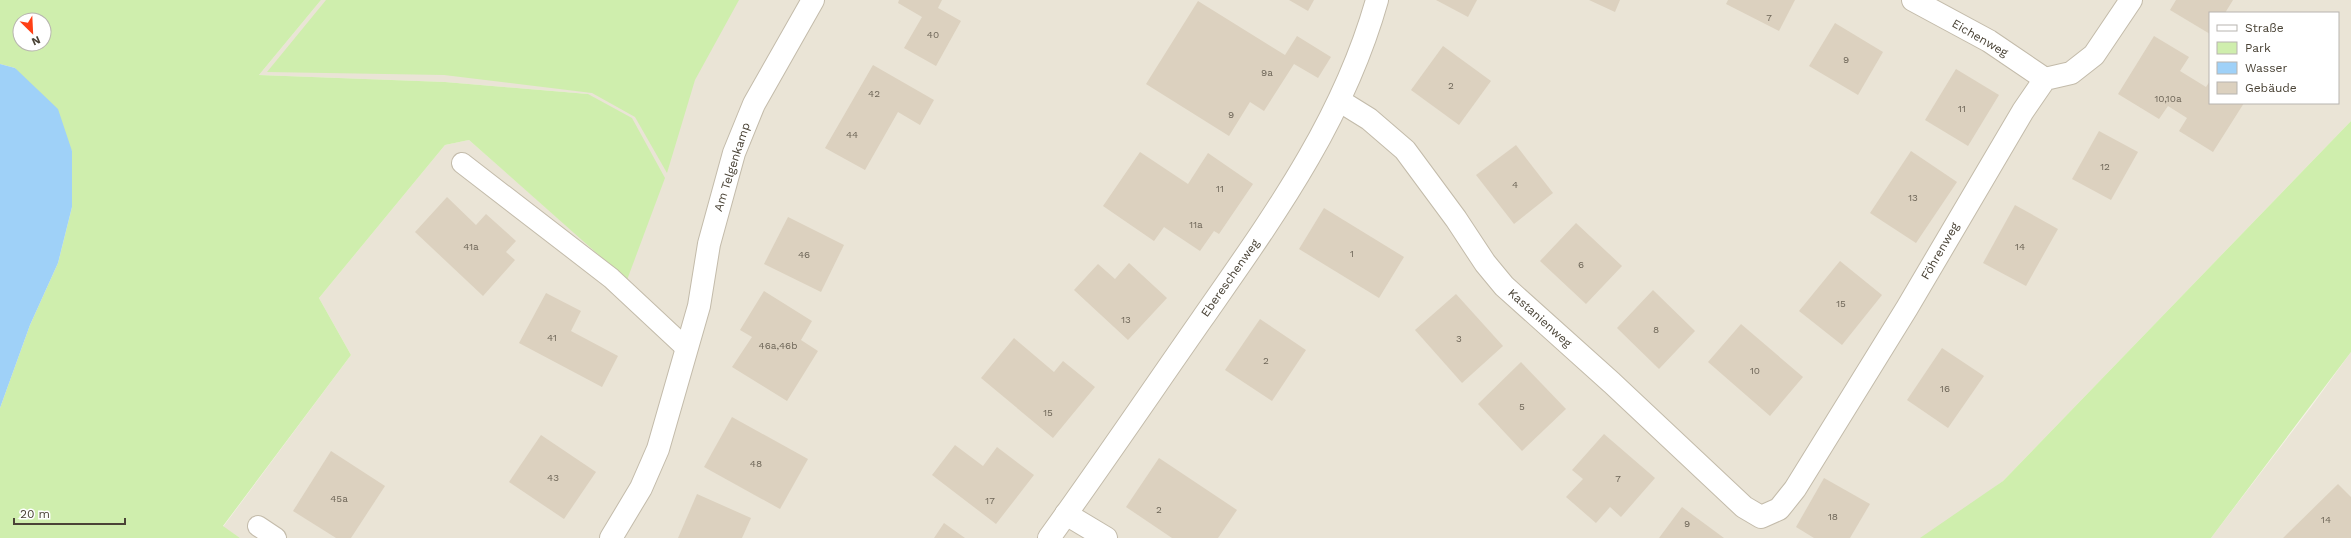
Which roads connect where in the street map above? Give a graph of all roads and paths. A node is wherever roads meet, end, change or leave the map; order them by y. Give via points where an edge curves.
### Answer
1 (813, 0) edge
2 (1377, 0) edge
3 (1913, 0) edge
4 (2131, 0) edge
5 (2045, 79) junction
6 (1340, 101) junction
7 (462, 163) dead end
8 (686, 348) junction
9 (1066, 514) junction
10 (1761, 517) joint
11 (258, 526) dead end
12 (276, 538) edge
13 (611, 538) edge
14 (1049, 538) edge
15 (1106, 538) edge

1 - 8 street, Am Telgenkamp via 754,104 734,153 709,244 699,306
2 - 6 street, Ebereschenweg
3 - 5 street, Eichenweg via 1989,41
4 - 5 street via 2094,55 2071,73
5 - 10 street, Föhrenweg via 2022,111 1907,308 1795,489 1779,508
6 - 9 street, Ebereschenweg via 1314,151 1273,217
6 - 10 street, Kastanienweg via 1369,119 1405,150 1504,286 1739,502
7 - 8 lane via 611,278
8 - 13 street, Am Telgenkamp via 658,449 641,488
9 - 14 street, Ebereschenweg
9 - 15 street
11 - 12 lane

